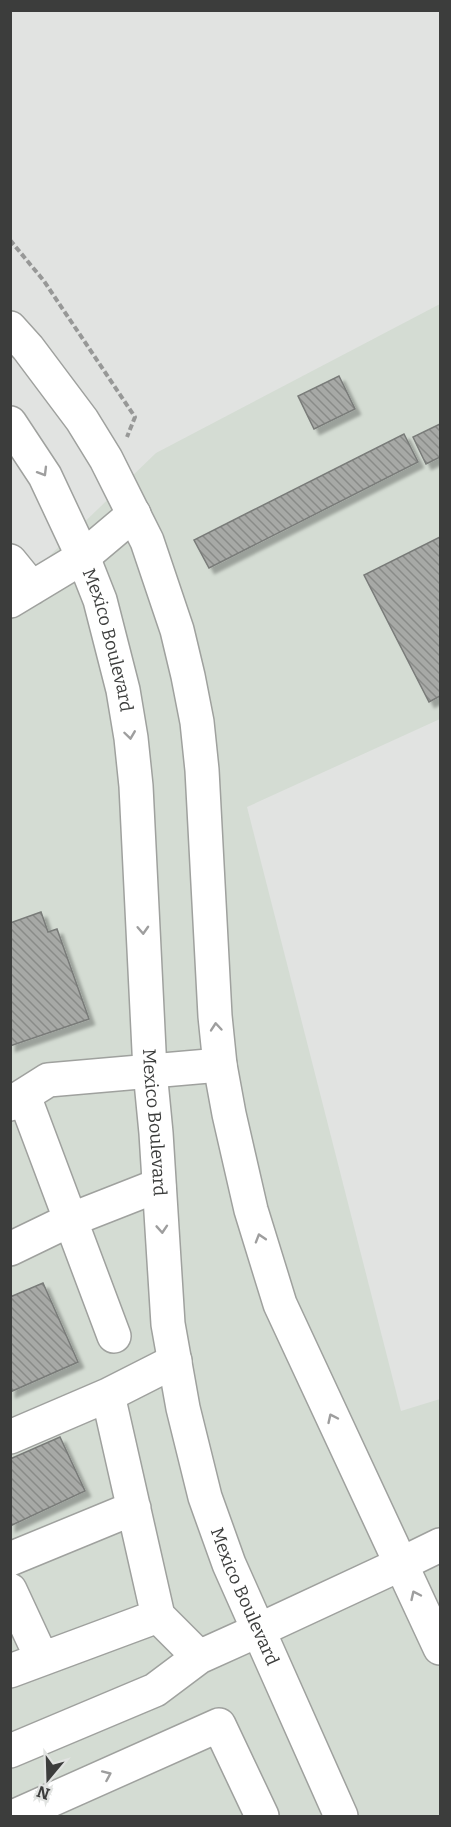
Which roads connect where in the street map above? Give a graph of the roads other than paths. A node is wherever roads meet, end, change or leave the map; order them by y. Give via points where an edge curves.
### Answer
1 (10, 328) edge
2 (10, 423) edge
3 (134, 514) junction
4 (83, 557) junction
5 (10, 561) edge
6 (21, 595) edge
7 (220, 1065) junction
8 (150, 1071) junction
9 (17, 1100) edge
10 (159, 1187) junction
11 (70, 1220) junction
12 (10, 1249) edge
13 (114, 1336) dead end
14 (175, 1361) junction
15 (108, 1395) junction
16 (10, 1437) edge
17 (134, 1508) junction
18 (441, 1545) edge
19 (10, 1559) edge
20 (401, 1564) junction
21 (10, 1590) edge
22 (158, 1616) junction
23 (258, 1630) junction
24 (441, 1648) edge
25 (200, 1657) junction
26 (42, 1659) junction
27 (10, 1671) edge
28 (10, 1751) edge
29 (15, 1816) edge
30 (262, 1816) edge
31 (341, 1816) edge

1 - 3 main road via 82,420
2 -> 4 main road, Mexico Boulevard via 45,476
3 - 4 main road
7 -> 3 main road via 196,722 177,630
4 - 6 main road
4 -> 8 main road, Mexico Boulevard via 112,645 131,738
5 - 6 main road
7 - 8 main road
20 -> 7 main road via 280,1304 251,1210
8 - 9 main road via 48,1080
8 - 10 main road, Mexico Boulevard
9 - 11 main road
10 - 11 main road
10 -> 14 main road, Mexico Boulevard via 168,1324
11 - 12 main road
11 - 13 main road
14 - 15 main road
14 - 23 main road, Mexico Boulevard via 205,1497
15 - 16 main road
15 - 17 main road
17 - 19 main road
17 - 22 main road
18 - 20 main road
20 - 23 main road
24 -> 20 main road
21 - 26 main road
22 - 25 main road
22 - 26 main road
23 - 25 main road
23 - 31 main road, Mexico Boulevard
25 - 28 main road via 155,1690
26 - 27 main road
29 -> 30 main road via 219,1725

